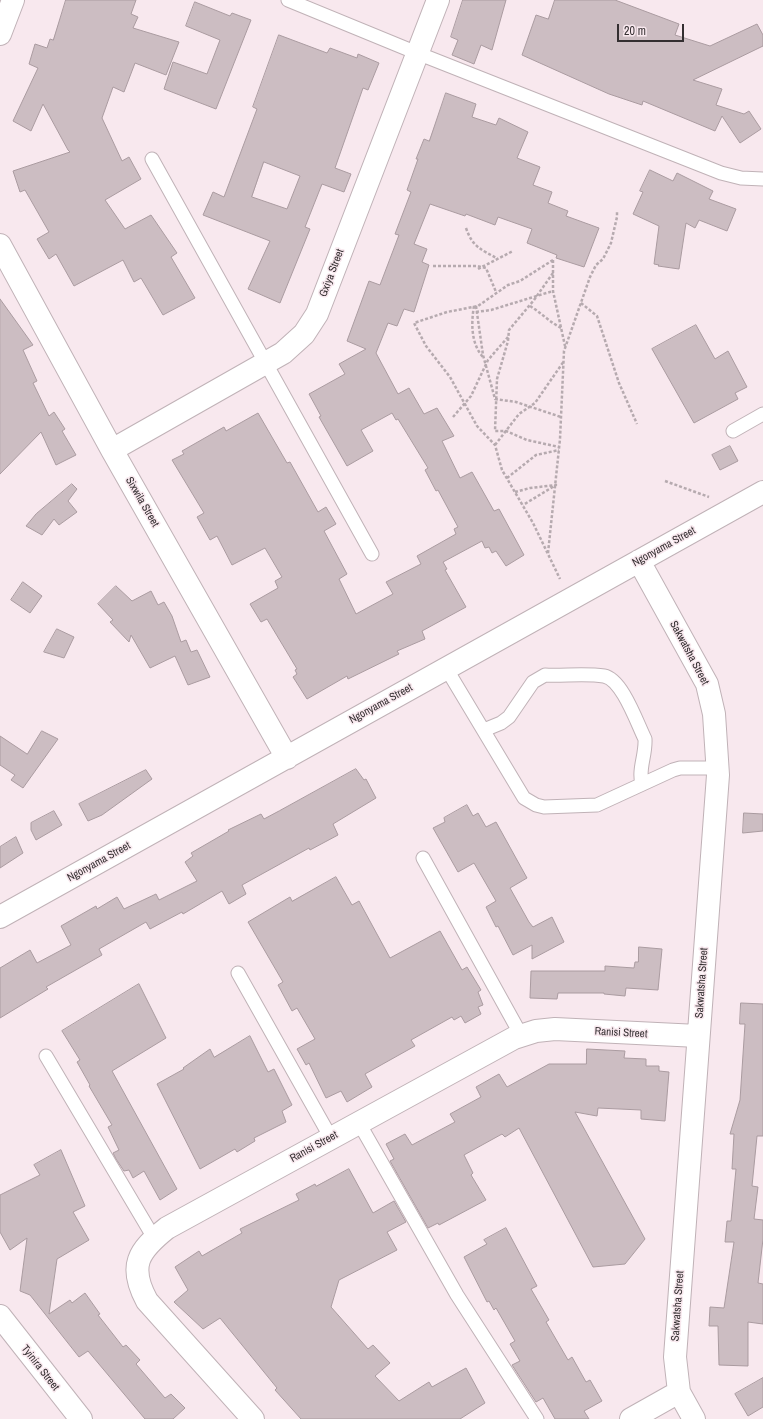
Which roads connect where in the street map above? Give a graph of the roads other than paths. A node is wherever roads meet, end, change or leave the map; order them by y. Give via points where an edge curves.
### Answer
1 (13, 0) edge
2 (288, 0) edge
3 (438, 0) edge
4 (0, 34) edge
5 (417, 54) junction
6 (152, 159) dead end
7 (763, 179) edge
8 (0, 245) edge
9 (266, 364) junction
10 (763, 414) edge
11 (733, 431) dead end
12 (112, 450) junction
13 (763, 492) edge
14 (372, 554) dead end
15 (639, 561) junction
16 (446, 668) junction
17 (484, 730) junction
18 (287, 758) junction
19 (717, 768) junction
20 (642, 784) junction
21 (423, 858) dead end
22 (0, 917) edge
23 (238, 973) dead end
24 (521, 1035) junction
25 (698, 1036) junction
26 (46, 1056) dead end
27 (359, 1123) junction
28 (331, 1138) junction
29 (154, 1238) junction
30 (0, 1316) edge
31 (679, 1392) junction
32 (81, 1419) edge
33 (253, 1419) edge
34 (537, 1419) edge
35 (632, 1419) edge
36 (694, 1419) edge

1 - 4 street
2 - 5 lane
3 - 5 street, Gxiya Street
5 - 7 lane via 721,173 741,178
5 - 9 street, Gxiya Street via 317,314 304,334
6 - 9 lane
8 - 12 street, Sixwila Street
9 - 12 street, Gxiya Street
9 - 14 lane
10 - 11 lane
12 - 18 street, Sixwila Street
13 - 15 street, Ngonyama Street
15 - 16 street, Ngonyama Street
15 - 19 street, Sakwatsha Street via 708,684 714,714
16 - 17 lane
16 - 18 street, Ngonyama Street
17 - 20 lane via 524,798 536,805 596,805
17 - 20 lane via 509,717 538,678 604,676 614,681 620,689 645,739 646,747 639,775
18 - 22 street, Ngonyama Street
19 - 20 lane via 680,768
19 - 25 street, Sakwatsha Street
21 - 24 lane
23 - 28 lane
24 - 25 street, Ranisi Street via 555,1030
24 - 27 street, Ranisi Street
25 - 31 street, Sakwatsha Street via 676,1322 675,1357
26 - 29 lane
27 - 28 street, Ranisi Street
27 - 34 lane via 457,1295
28 - 29 street, Ranisi Street via 167,1228
29 - 33 street, Ranisi Street via 139,1258 138,1285 147,1301
30 - 32 street, Tyinira Street
31 - 35 street
31 - 36 street, Sakwatsha Street

